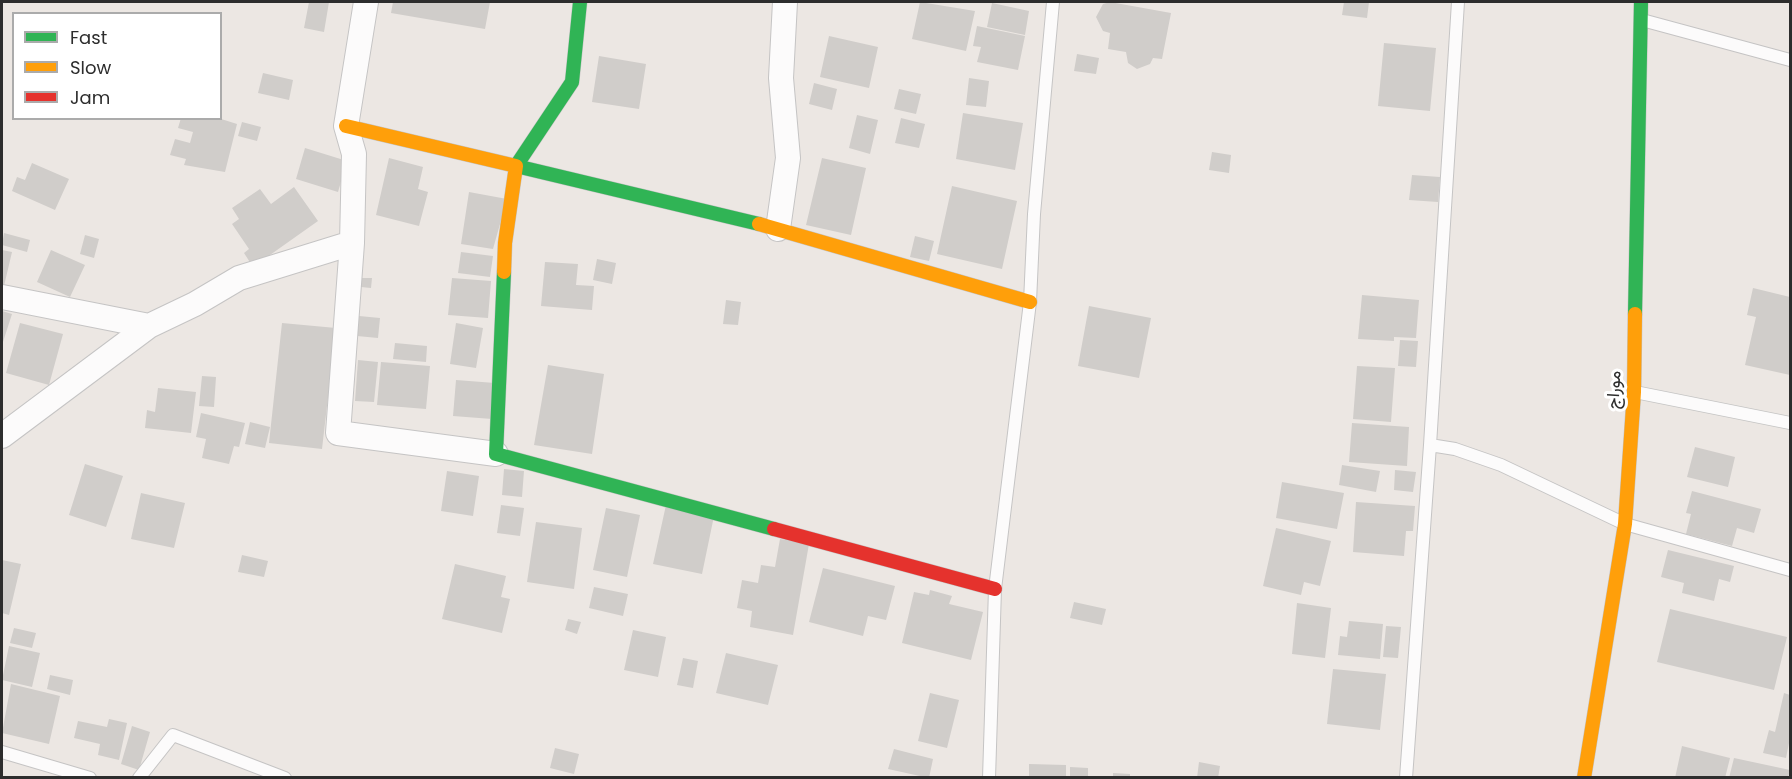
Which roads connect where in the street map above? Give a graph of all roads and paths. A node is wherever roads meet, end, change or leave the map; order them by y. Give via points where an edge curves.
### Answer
1 (366, 2) edge
2 (580, 2) edge
3 (785, 2) edge
4 (1053, 2) edge
5 (1458, 2) edge
6 (1641, 2) edge
7 (1641, 19) junction
8 (1791, 60) edge
9 (346, 126) junction
10 (516, 165) junction
11 (778, 229) junction
12 (352, 243) junction
13 (2, 297) edge
14 (1030, 302) junction
15 (149, 326) junction
16 (1634, 392) junction
17 (1791, 423) edge
18 (2, 436) edge
19 (1430, 445) junction
20 (496, 454) junction
21 (1625, 524) junction
22 (1791, 570) edge
23 (995, 589) junction
24 (2, 752) edge
25 (90, 777) edge
26 (138, 777) edge
27 (285, 777) edge
28 (988, 777) edge
29 (1406, 777) edge
30 (1584, 777) edge

1 - 9 street
2 - 10 street via 572,82
3 - 11 street via 781,78 788,158
4 - 14 lane
5 - 19 lane
6 - 7 street, موراج
7 - 8 lane
7 - 16 street, موراج
9 - 10 street
9 - 12 street via 354,154
10 - 11 street
10 - 20 street via 505,243
11 - 14 street
12 - 15 street via 239,278
12 - 20 street via 338,433
13 - 15 street
14 - 23 lane
15 - 18 street
16 - 17 lane
16 - 21 street, موراج
19 - 21 lane via 1501,465
19 - 29 lane
20 - 23 street
21 - 22 lane
21 - 30 street, موراج
23 - 28 lane
24 - 25 lane
26 - 27 lane via 173,735

